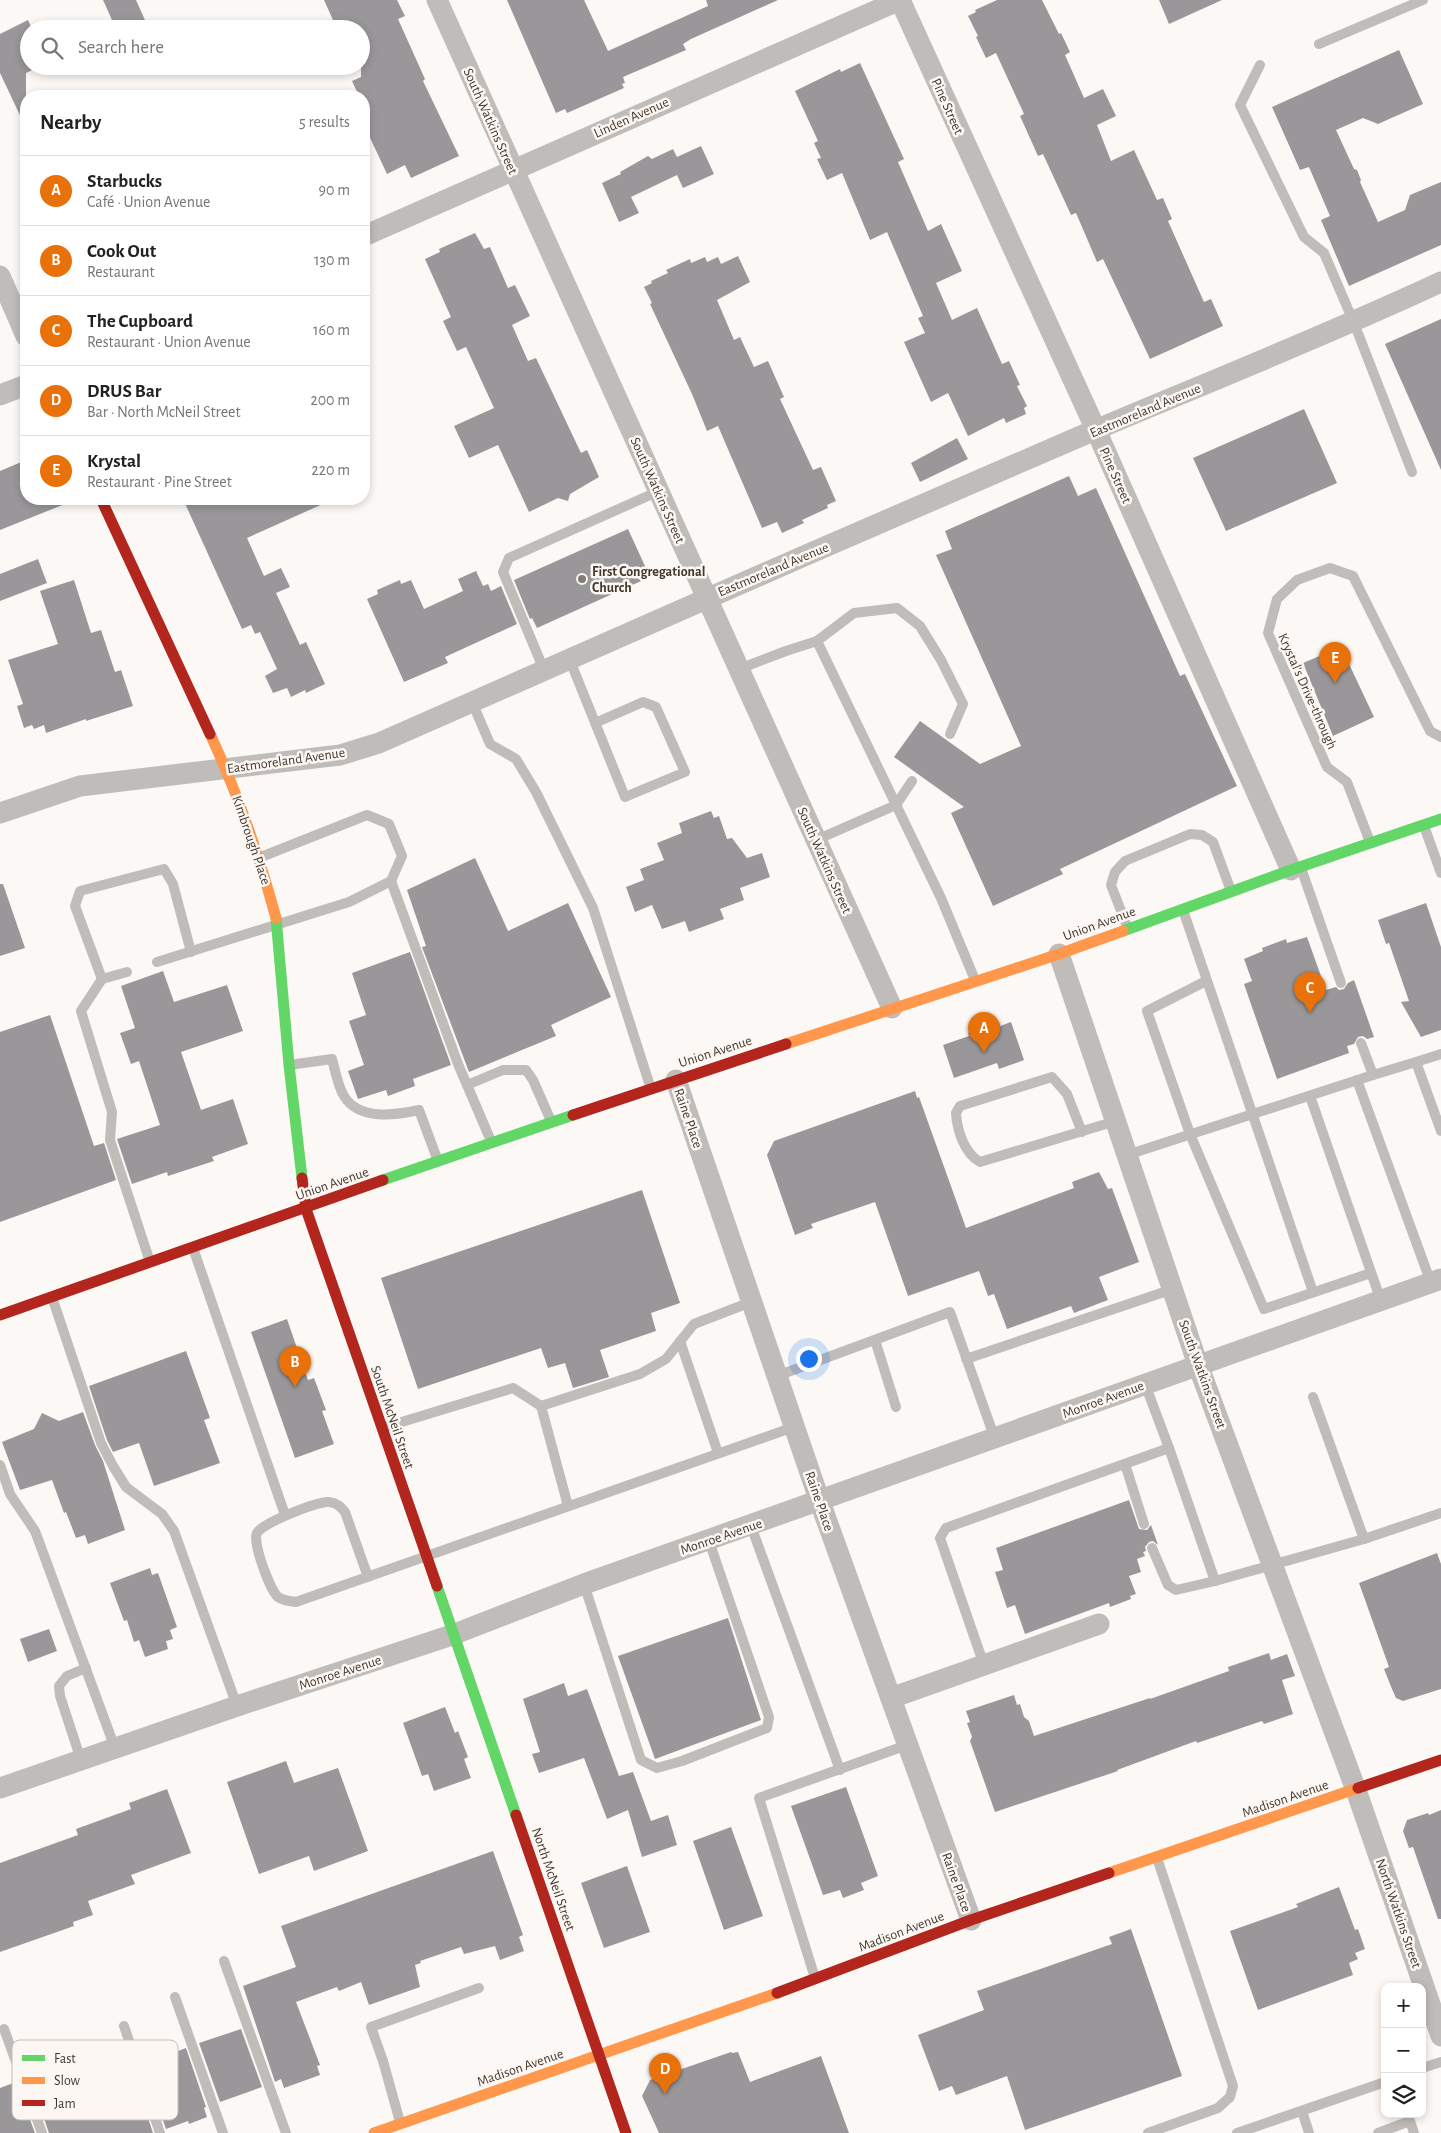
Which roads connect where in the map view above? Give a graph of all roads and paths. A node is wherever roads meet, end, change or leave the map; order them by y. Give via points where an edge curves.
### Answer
1 (437, 0) edge
2 (900, 0) edge
3 (1423, 0) edge
4 (1319, 44) dead end
5 (1260, 65) dead end
6 (513, 169) junction
7 (370, 233) edge
8 (0, 276) edge
9 (1441, 282) edge
10 (20, 322) edge
11 (1354, 323) junction
12 (20, 387) edge
13 (0, 395) edge
14 (1096, 430) junction
15 (1412, 472) dead end
16 (659, 491) junction
17 (104, 505) edge
18 (707, 598) junction
19 (818, 641) junction
20 (569, 658) junction
21 (739, 669) junction
22 (544, 670) junction
23 (472, 702) junction
24 (595, 723) junction
25 (950, 734) dead end
26 (1441, 737) edge
27 (226, 768) junction
28 (912, 781) dead end
29 (896, 805) junction
30 (0, 813) edge
31 (1441, 819) edge
32 (1424, 825) junction
33 (816, 840) junction
34 (1371, 843) junction
35 (260, 858) junction
36 (1296, 869) junction
37 (1441, 873) edge
38 (391, 881) junction
39 (1231, 892) junction
40 (1183, 909) junction
41 (278, 925) junction
42 (1128, 929) junction
43 (191, 952) junction
44 (1059, 954) junction
45 (157, 962) dead end
46 (127, 972) dead end
47 (102, 980) junction
48 (975, 981) junction
49 (1206, 981) junction
50 (1341, 983) dead end
51 (892, 1008) junction
52 (1361, 1043) dead end
53 (1441, 1054) edge
54 (1416, 1062) junction
55 (289, 1065) junction
56 (1373, 1075) junction
57 (676, 1080) junction
58 (1357, 1080) junction
59 (467, 1085) junction
60 (651, 1089) junction
61 (1310, 1096) junction
62 (1251, 1115) junction
63 (1116, 1121) junction
64 (552, 1122) junction
65 (1441, 1131) edge
66 (1082, 1132) junction
67 (1190, 1134) junction
68 (492, 1142) junction
69 (1127, 1155) junction
70 (438, 1162) junction
71 (306, 1209) junction
72 (193, 1247) junction
73 (150, 1262) junction
74 (1371, 1273) junction
75 (1436, 1281) edge
76 (1173, 1288) junction
77 (1313, 1292) junction
78 (52, 1297) junction
79 (1380, 1301) junction
80 (751, 1302) junction
81 (0, 1315) edge
82 (874, 1340) junction
83 (680, 1341) junction
84 (966, 1359) junction
85 (1198, 1365) junction
86 (777, 1376) junction
87 (1145, 1384) junction
88 (1313, 1397) dead end
89 (541, 1406) junction
90 (896, 1407) dead end
91 (794, 1426) junction
92 (381, 1428) junction
93 (995, 1438) junction
94 (1169, 1448) junction
95 (718, 1453) junction
96 (1125, 1464) junction
97 (0, 1465) edge
98 (820, 1502) junction
99 (568, 1506) junction
100 (1441, 1513) edge
101 (285, 1515) junction
102 (1144, 1524) dead end
103 (751, 1526) junction
104 (1364, 1539) junction
105 (709, 1541) junction
106 (1152, 1548) dead end
107 (426, 1556) junction
108 (1273, 1564) junction
109 (368, 1577) junction
110 (1215, 1581) junction
111 (584, 1584) junction
112 (1099, 1624) dead end
113 (452, 1635) junction
114 (984, 1665) junction
115 (86, 1668) junction
116 (891, 1698) junction
117 (237, 1706) junction
118 (908, 1745) junction
119 (115, 1748) junction
120 (81, 1760) junction
121 (1441, 1760) edge
122 (840, 1770) junction
123 (0, 1788) edge
124 (1356, 1790) junction
125 (1157, 1857) junction
126 (971, 1920) junction
127 (224, 1961) dead end
128 (816, 1980) junction
129 (479, 1988) dead end
130 (175, 1997) dead end
131 (124, 2026) dead end
132 (4, 2029) dead end
133 (1441, 2036) edge
134 (129, 2040) edge
135 (12, 2051) edge
136 (600, 2055) junction
137 (1441, 2062) edge
138 (1426, 2067) edge
139 (1381, 2083) edge
140 (1302, 2111) junction
141 (37, 2120) edge
142 (156, 2120) edge
143 (401, 2124) junction
144 (1254, 2130) edge
145 (42, 2133) edge
146 (160, 2133) edge
147 (224, 2133) edge
148 (286, 2133) edge
149 (374, 2133) edge
150 (626, 2133) edge
151 (1148, 2133) edge
152 (1237, 2133) edge
153 (1309, 2133) edge
154 (1378, 2133) edge
155 (1414, 2133) edge

1 - 6 street, South Watkins Street
2 - 6 street, Linden Avenue
2 - 14 street, Pine Street
3 - 4 lane
5 - 11 lane via 1240,106 1304,236 1324,253
6 - 7 street, Linden Avenue
6 - 16 street, South Watkins Street
8 - 10 street
9 - 11 street, Eastmoreland Avenue
11 - 14 street, Eastmoreland Avenue
11 - 15 lane
12 - 13 street
14 - 18 street, Eastmoreland Avenue
14 - 36 street, Pine Street
16 - 18 street, South Watkins Street
16 - 22 lane via 509,558 503,572
17 - 27 street, Kimbrough Place
18 - 20 street, Eastmoreland Avenue
18 - 21 street, South Watkins Street
19 - 21 lane
19 - 25 lane via 854,613 898,608 920,626 963,704
19 - 29 lane
20 - 22 street, Eastmoreland Avenue
20 - 24 lane
21 - 33 street, South Watkins Street
22 - 23 street, Eastmoreland Avenue
23 - 27 street, Eastmoreland Avenue via 379,742 340,754
23 - 60 lane via 490,744 516,759 536,792 592,908
24 - 24 lane via 625,798 684,772 656,707 643,702
26 - 34 lane, Krystal's Drive-through via 1430,731 1353,576 1330,568 1298,580 1277,598 1268,634 1327,767 1347,782
27 - 30 street, Eastmoreland Avenue via 80,786
27 - 35 street, Kimbrough Place
28 - 29 lane
29 - 33 lane
29 - 48 lane via 941,898
31 - 32 street, Union Avenue
32 - 34 street, Union Avenue
32 - 37 lane
33 - 51 street, South Watkins Street
34 - 36 street, Union Avenue
35 - 38 lane via 367,815 389,824 402,856
35 - 41 street, Kimbrough Place
36 - 39 street, Union Avenue
36 - 50 lane
38 - 41 lane via 348,902
38 - 59 lane
39 - 40 street, Union Avenue
39 - 42 lane via 1213,842 1202,835 1190,834 1125,861 1115,872 1111,885
40 - 42 street, Union Avenue
40 - 49 lane
41 - 43 lane
41 - 55 street, Kimbrough Place
42 - 44 street, Union Avenue
43 - 45 lane
43 - 47 lane via 173,884 164,869 80,890 75,906
44 - 48 street, Union Avenue
44 - 63 street, South Watkins Street
46 - 47 lane
47 - 73 lane via 81,1011 112,1112 110,1140
48 - 51 street, Union Avenue
49 - 62 lane
49 - 67 lane via 1147,1011
51 - 57 street, Union Avenue
52 - 56 lane
53 - 54 lane
54 - 56 lane
54 - 65 lane
55 - 70 lane via 332,1059 344,1097 361,1111 392,1115 420,1110
55 - 71 street, Kimbrough Place
56 - 58 lane
57 - 60 street, Union Avenue
57 - 80 street, Raine Place
58 - 61 lane
58 - 75 lane
59 - 64 lane via 503,1070 526,1070
59 - 68 lane
60 - 64 street, Union Avenue
61 - 62 lane
61 - 74 lane
62 - 67 lane
62 - 77 lane
63 - 66 lane
63 - 69 street, South Watkins Street
64 - 68 street, Union Avenue
66 - 66 lane via 980,1162 972,1158 961,1136 956,1113 960,1106 1052,1078 1067,1094
67 - 69 lane
67 - 77 lane via 1264,1310
68 - 70 street, Union Avenue
69 - 76 street, South Watkins Street
70 - 71 street, Union Avenue
71 - 72 street, Union Avenue
71 - 92 street, South McNeil Street
72 - 73 street, Union Avenue
72 - 101 lane
73 - 78 street, Union Avenue
74 - 77 lane
74 - 79 lane
75 - 79 street, Monroe Avenue
76 - 84 lane
76 - 85 street, South Watkins Street
78 - 81 street, Union Avenue
78 - 117 lane via 101,1443 126,1487 162,1514 174,1531
79 - 85 street, Monroe Avenue
80 - 83 lane via 694,1324
80 - 86 street, Raine Place
82 - 84 lane via 950,1312
82 - 86 lane
82 - 90 lane
83 - 89 lane via 666,1360 640,1374
83 - 95 lane
84 - 93 lane
85 - 87 street, Monroe Avenue
85 - 108 street, South Watkins Street
86 - 91 street, Raine Place
87 - 93 street, Monroe Avenue
87 - 94 lane
88 - 104 lane
89 - 92 lane via 513,1388
89 - 99 lane
91 - 95 lane
91 - 98 street, Raine Place
92 - 107 street, South McNeil Street
93 - 98 street, Monroe Avenue
94 - 96 lane
94 - 110 lane
95 - 99 lane
96 - 102 lane
96 - 114 lane via 946,1528 940,1538
97 - 115 lane via 10,1494 35,1531
98 - 103 street, Monroe Avenue
98 - 116 street, Raine Place
99 - 107 lane
100 - 104 lane
101 - 109 lane via 327,1502 338,1504 345,1512
101 - 109 lane via 262,1526 256,1534 259,1553 277,1596 296,1602
103 - 105 street, Monroe Avenue
103 - 122 lane
104 - 108 lane
105 - 111 street, Monroe Avenue
105 - 111 lane via 769,1717 767,1728 682,1761 657,1768 641,1760
106 - 110 lane via 1168,1585 1176,1590
107 - 109 lane
107 - 113 street, South McNeil Street
108 - 110 lane
108 - 124 street, South Watkins Street
111 - 113 street, Monroe Avenue
112 - 114 street
113 - 117 street, Monroe Avenue
113 - 136 street, North McNeil Street
114 - 116 street
115 - 119 lane
115 - 120 lane via 67,1676 59,1686
116 - 118 street, Raine Place
117 - 119 street, Monroe Avenue
118 - 122 lane
118 - 126 street, Raine Place
119 - 120 street, Monroe Avenue
120 - 123 street, Monroe Avenue
121 - 124 street, Madison Avenue
122 - 128 lane via 759,1798
124 - 125 street, Madison Avenue
124 - 133 street, North Watkins Street
125 - 126 street, Madison Avenue
125 - 151 lane via 1233,2086 1230,2097 1218,2108
126 - 128 street, Madison Avenue
127 - 148 lane
128 - 136 street, Madison Avenue
129 - 143 lane via 371,2027
130 - 147 lane
131 - 134 lane
132 - 135 lane
136 - 143 street, Madison Avenue
136 - 150 street, North McNeil Street
137 - 138 lane
139 - 140 lane
140 - 144 lane
140 - 153 lane
141 - 145 lane
142 - 146 lane
143 - 149 street, Madison Avenue
144 - 152 lane
154 - 155 lane via 1410,2121

